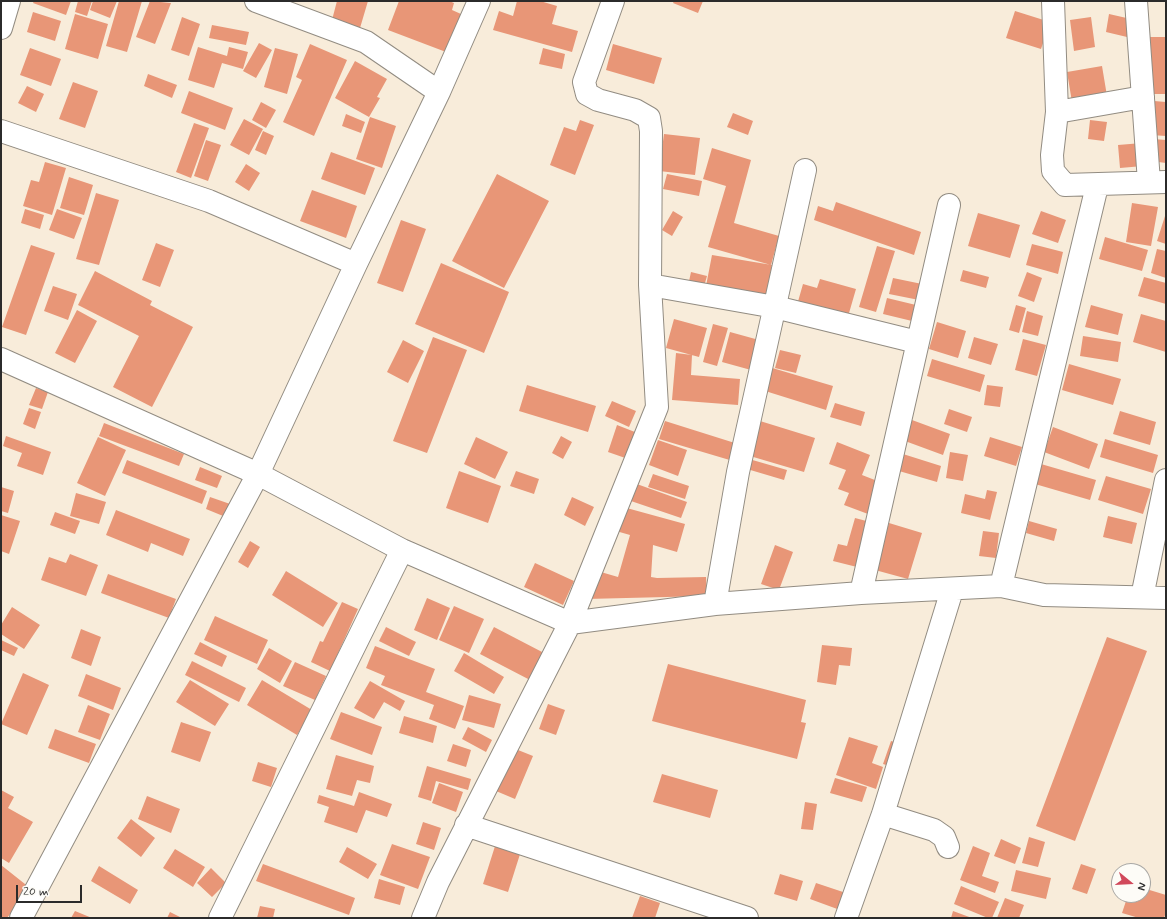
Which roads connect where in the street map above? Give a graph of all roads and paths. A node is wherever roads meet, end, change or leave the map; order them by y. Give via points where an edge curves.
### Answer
1 (9, 1) edge
2 (256, 1) edge
3 (479, 1) edge
4 (613, 1) edge
5 (1053, 1) edge
6 (1136, 1) edge
7 (1, 28) edge
8 (439, 92) junction
9 (1143, 97) junction
10 (1057, 112) junction
11 (1, 131) edge
12 (805, 170) dead end
13 (1157, 182) edge
14 (1097, 186) junction
15 (949, 205) dead end
16 (356, 264) junction
17 (650, 285) junction
18 (775, 307) junction
19 (917, 342) junction
20 (1, 359) edge
21 (258, 474) junction
22 (1166, 480) edge
23 (402, 550) junction
24 (1001, 586) junction
25 (952, 590) junction
26 (861, 593) junction
27 (1142, 596) junction
28 (1166, 598) edge
29 (715, 604) junction
30 (570, 623) junction
31 (883, 814) junction
32 (466, 825) junction
33 (948, 847) dead end
34 (21, 918) edge
35 (220, 918) edge
36 (423, 918) edge
37 (747, 918) edge
38 (846, 918) edge

1 - 7 street
2 - 8 street via 366,42
3 - 8 street
4 - 17 street via 584,82 586,94 635,110 649,118
5 - 10 street
6 - 9 street
8 - 16 street
9 - 10 street
9 - 13 street
10 - 14 street via 1052,155 1053,171 1065,185
11 - 16 street via 209,201
12 - 18 street
13 - 14 street
14 - 24 street
15 - 19 street
16 - 21 street
17 - 18 street
17 - 30 street via 657,407
18 - 19 street
18 - 29 street via 738,472
19 - 26 street
20 - 21 street
21 - 23 street
21 - 34 street
22 - 27 street
23 - 30 street
23 - 35 street
24 - 25 street
24 - 27 street via 1044,595
25 - 26 street
25 - 31 street
26 - 29 street
27 - 28 street
29 - 30 street
30 - 32 street
31 - 33 street via 934,830 944,837
31 - 38 street
32 - 36 street
32 - 37 street

